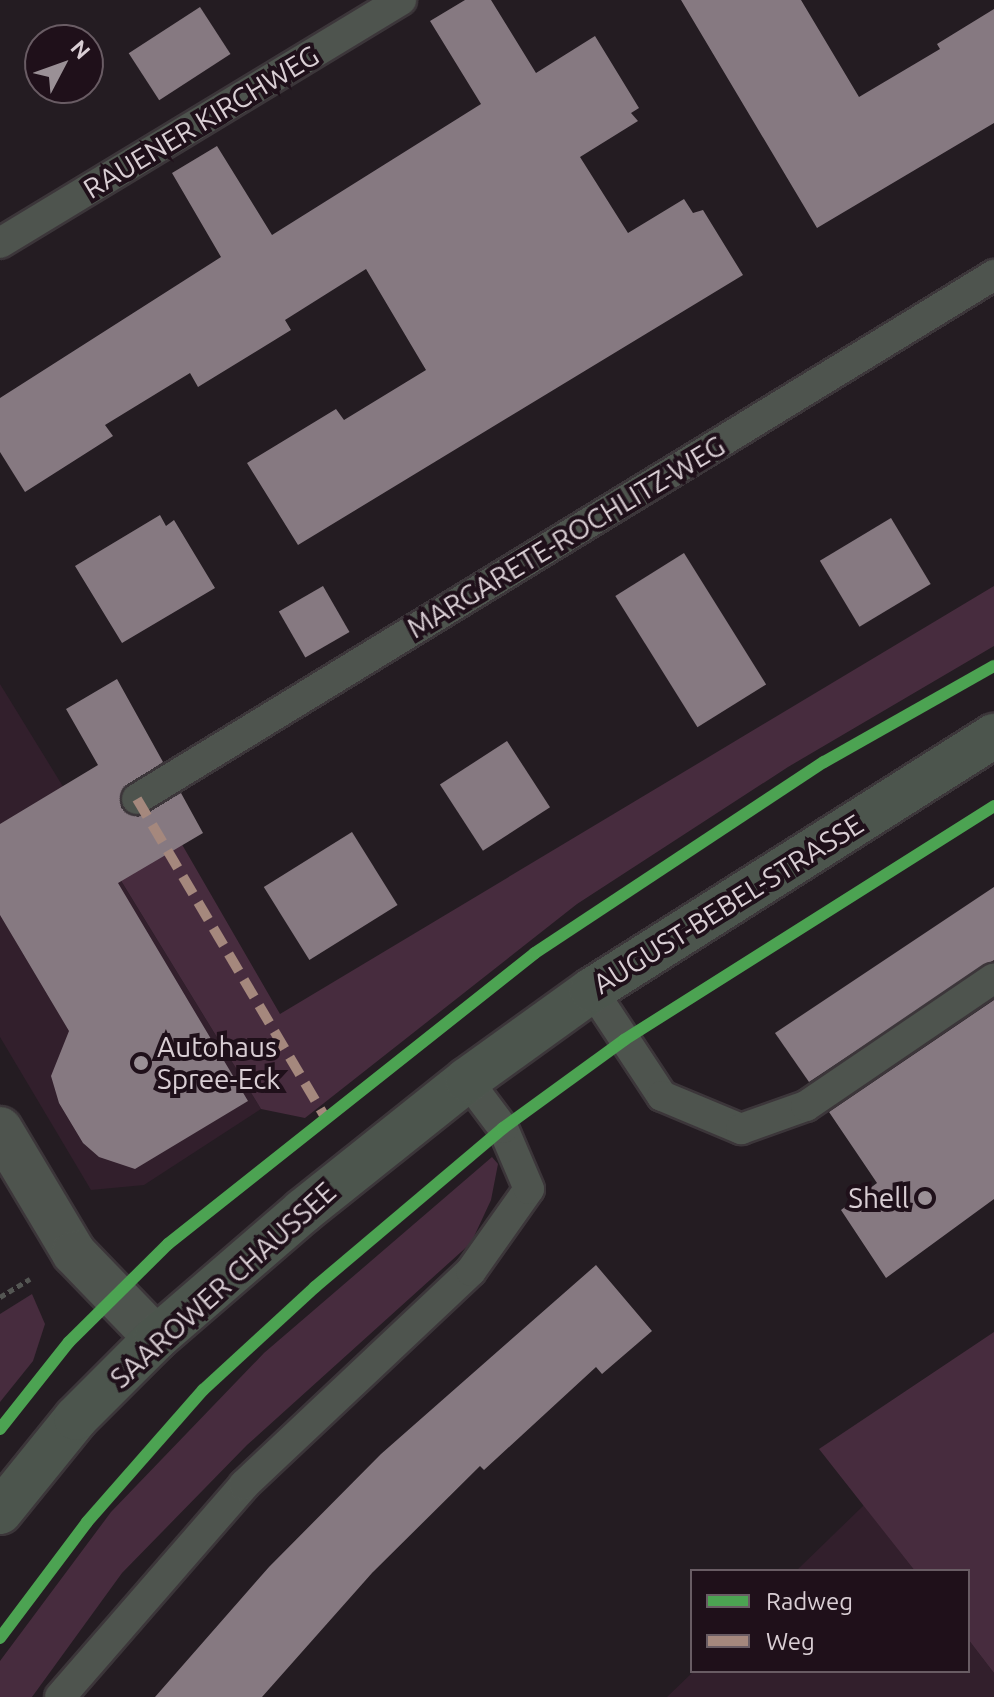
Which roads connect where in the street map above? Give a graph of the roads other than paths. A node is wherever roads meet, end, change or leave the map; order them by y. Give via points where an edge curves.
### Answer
1 (401, 0) edge
2 (0, 243) edge
3 (994, 275) edge
4 (994, 736) edge
5 (137, 799) dead end
6 (994, 978) edge
7 (592, 990) junction
8 (467, 1080) junction
9 (0, 1129) edge
10 (156, 1338) junction
11 (0, 1512) edge
12 (60, 1697) edge

1 - 2 lane, RAUENER KIRCHWEG
3 - 5 lane, MARGARETE-ROCHLITZ-WEG
4 - 7 main road, AUGUST-BEBEL-STRASSE
6 - 7 lane via 806,1106 741,1129 662,1096
7 - 8 main road, AUGUST-BEBEL-STRASSE
8 - 10 main road, SAAROWER CHAUSSEE
8 - 12 lane via 503,1128 529,1189 471,1271 244,1485
9 - 10 street via 74,1253
10 - 11 main road, SAAROWER CHAUSSEE via 76,1418

